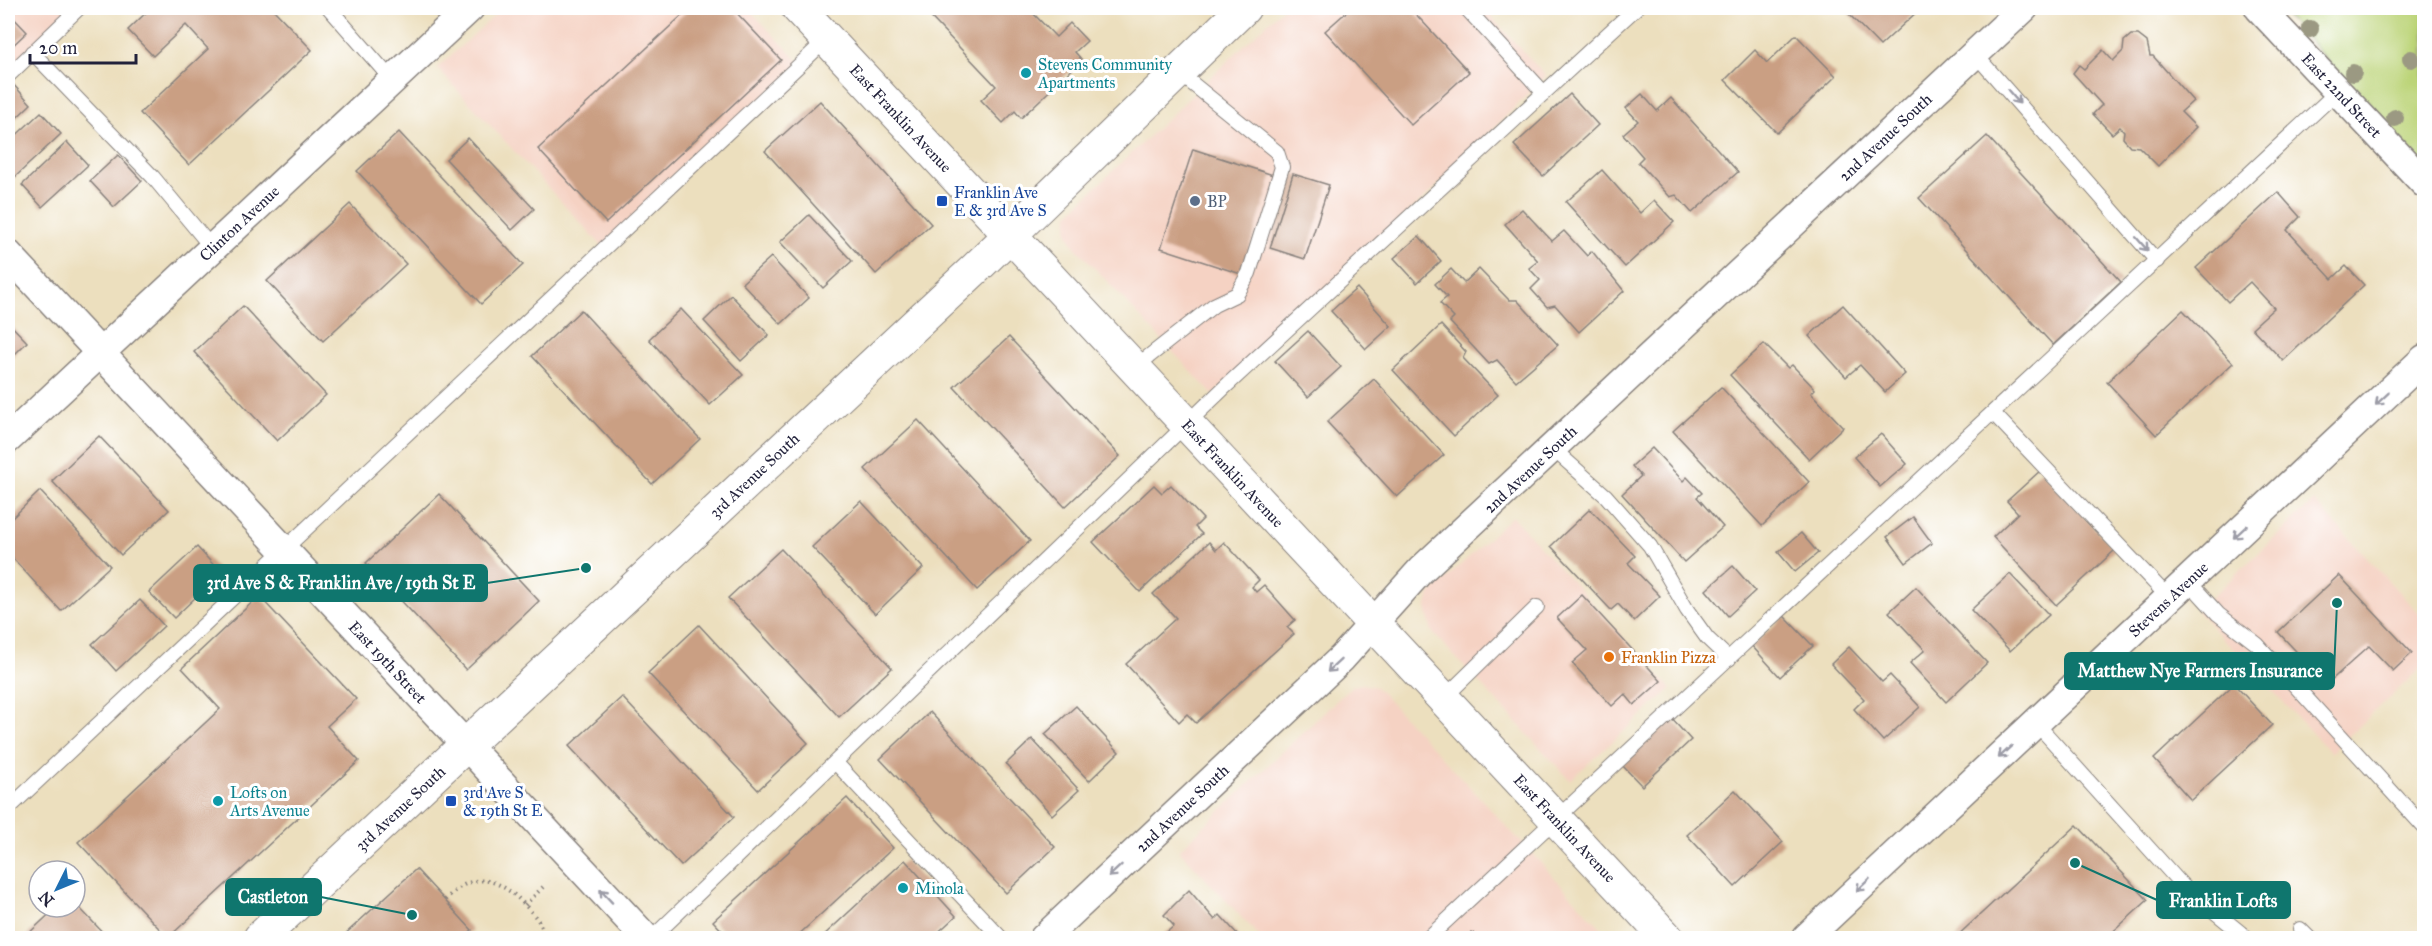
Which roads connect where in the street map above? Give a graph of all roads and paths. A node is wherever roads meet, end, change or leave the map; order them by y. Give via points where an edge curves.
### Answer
1 (79, 8) edge
2 (329, 8) edge
3 (470, 8) edge
4 (798, 8) edge
5 (1244, 8) edge
6 (1466, 8) edge
7 (1636, 8) edge
8 (2024, 8) edge
9 (2259, 8) edge
10 (827, 39) junction
11 (32, 52) junction
12 (1975, 54) junction
13 (1178, 72) junction
14 (8, 76) edge
15 (392, 80) junction
16 (2338, 91) junction
17 (1544, 93) junction
18 (2424, 183) edge
19 (1010, 235) junction
20 (212, 248) junction
21 (8, 254) edge
22 (2157, 261) junction
23 (100, 353) junction
24 (2424, 358) edge
25 (1134, 368) junction
26 (1993, 413) junction
27 (1187, 425) junction
28 (8, 439) edge
29 (1552, 448) junction
30 (284, 550) junction
31 (2178, 590) junction
32 (1537, 607) dead end
33 (1375, 624) junction
34 (1729, 659) junction
35 (1444, 699) junction
36 (2036, 723) junction
37 (467, 745) junction
38 (836, 763) junction
39 (8, 809) edge
40 (1557, 819) junction
41 (2424, 827) edge
42 (543, 887) dead end
43 (445, 900) dead end
44 (525, 905) junction
45 (260, 939) edge
46 (545, 939) edge
47 (646, 939) edge
48 (652, 939) edge
49 (1001, 939) edge
50 (1044, 939) edge
51 (1428, 939) edge
52 (1667, 939) edge
53 (1806, 939) edge
54 (2247, 939) edge

1 - 11 lane
2 - 15 lane
3 - 15 street, Clinton Avenue
4 - 10 street, East Franklin Avenue
5 - 13 street, 3rd Avenue South
6 - 17 lane
7 - 17 lane
8 - 12 street, 2nd Avenue South
9 - 16 street, East 22nd Street
10 - 19 street, East Franklin Avenue
10 - 30 lane
11 - 14 lane
11 - 20 lane via 153,177
12 -> 22 lane
12 - 29 street, 2nd Avenue South
13 - 19 street, 3rd Avenue South
13 - 25 lane via 1277,152 1282,167 1249,273 1237,294 1214,305
15 - 20 street, Clinton Avenue
16 - 18 street, East 22nd Street
16 - 22 lane
17 - 27 lane
19 - 25 street, East Franklin Avenue
19 - 37 street, 3rd Avenue South
20 - 23 street, Clinton Avenue
21 - 23 street, East 19th Street
22 - 26 lane
23 - 28 street, Clinton Avenue
23 - 30 street, East 19th Street
24 -> 31 street, Stevens Avenue
25 - 27 street, East Franklin Avenue
26 - 31 lane
26 - 34 lane
27 - 33 street, East Franklin Avenue
27 - 38 lane
29 - 33 street, 2nd Avenue South via 1421,570
29 - 34 lane via 1606,496 1650,546 1687,610 1707,638
30 - 37 street, East 19th Street
30 - 39 lane
31 - 36 street, Stevens Avenue
31 - 41 lane via 2258,644
32 - 35 lane
33 - 35 street, East Franklin Avenue
33 -> 50 street, 2nd Avenue South
34 - 40 lane
35 - 40 street, East Franklin Avenue
36 -> 53 street, Stevens Avenue
36 - 54 lane via 2183,886
37 - 45 street, 3rd Avenue South
47 -> 37 street, East 19th Street
38 - 48 lane
38 - 49 lane
40 - 51 lane
40 - 52 street, East Franklin Avenue
42 - 44 path
43 - 44 path via 461,886 487,880 510,889
44 - 46 path via 540,922

